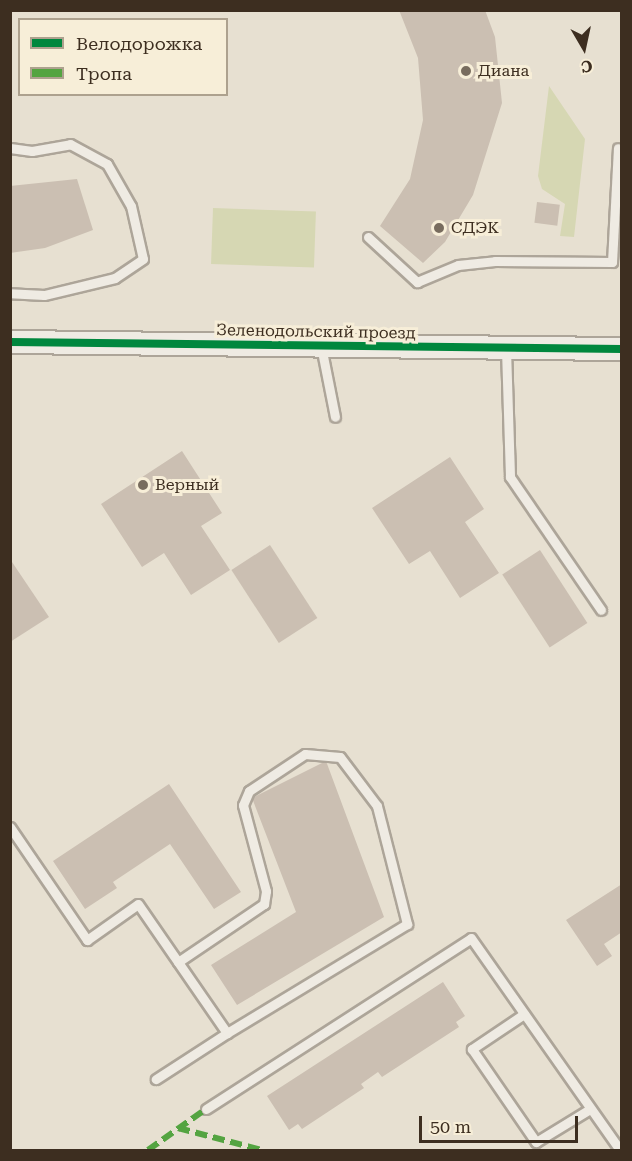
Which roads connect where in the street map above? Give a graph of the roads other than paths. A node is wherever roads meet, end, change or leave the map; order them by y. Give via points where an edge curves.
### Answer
1 (10, 148) edge
2 (618, 148) dead end
3 (368, 237) dead end
4 (10, 293) edge
5 (10, 342) edge
6 (321, 346) junction
7 (506, 348) junction
8 (621, 349) edge
9 (335, 417) dead end
10 (601, 609) dead end
11 (10, 827) edge
12 (178, 962) junction
13 (524, 1014) junction
14 (227, 1033) junction
15 (156, 1079) dead end
16 (206, 1109) dead end
17 (590, 1109) junction
18 (620, 1150) edge

1 - 4 lane via 32,152 70,144 107,164 131,206 143,258 115,278 44,295
2 - 3 lane via 612,262 495,261 458,265 417,282
5 - 6 street, Зеленодольский проезд
6 - 7 street, Зеленодольский проезд
6 - 9 lane
7 - 8 street, Зеленодольский проезд
7 - 10 lane via 510,477
11 - 12 lane via 87,940 138,904
12 - 14 lane
12 - 14 lane via 264,904 266,891 244,815 249,790 305,754 340,757 377,806 407,924
13 - 16 lane via 471,938
13 - 17 lane
13 - 17 lane via 472,1049 536,1142
14 - 15 lane
17 - 18 lane

